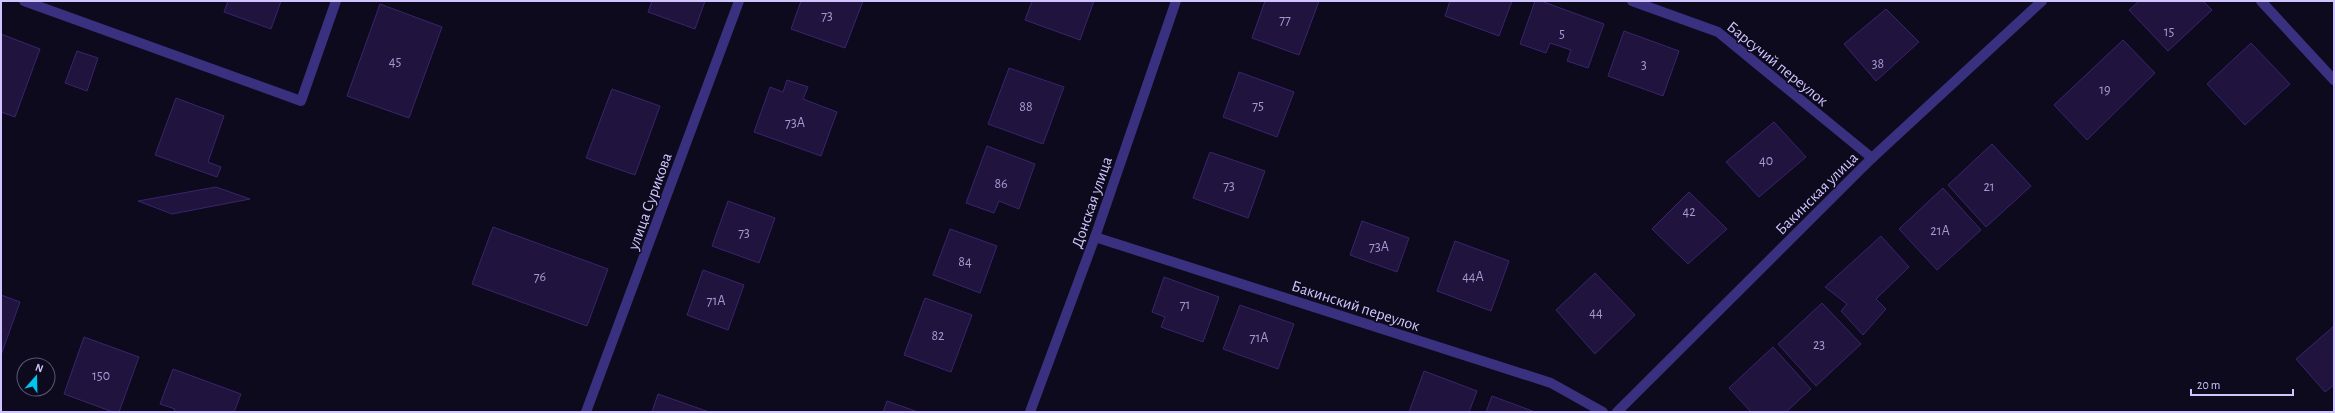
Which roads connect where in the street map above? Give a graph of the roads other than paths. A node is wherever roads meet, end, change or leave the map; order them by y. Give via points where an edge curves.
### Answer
1 (24, 1) edge
2 (336, 1) edge
3 (739, 1) edge
4 (1176, 1) edge
5 (1632, 1) edge
6 (2042, 1) edge
7 (2261, 1) edge
8 (2334, 80) edge
9 (1872, 158) junction
10 (1095, 237) junction
11 (586, 412) edge
12 (1030, 412) edge
13 (1603, 412) edge
14 (1617, 412) edge

1 - 2 street via 301,101
3 - 11 street, улица Сурикова
4 - 10 street, Донская улица
5 - 9 street, Барсучий переулок via 1718,32
6 - 9 street, Бакинская улица
7 - 8 street
9 - 14 street, Бакинская улица
10 - 12 street, Донская улица
10 - 13 street, Бакинский переулок via 1551,384

